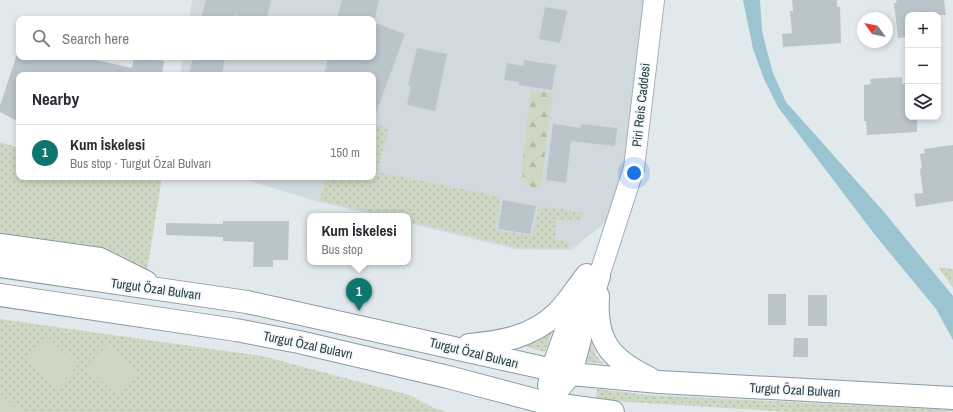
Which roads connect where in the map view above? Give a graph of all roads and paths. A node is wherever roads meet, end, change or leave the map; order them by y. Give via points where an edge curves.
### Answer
1 (646, 0) edge
2 (654, 0) edge
3 (0, 245) edge
4 (0, 266) edge
5 (593, 276) junction
6 (165, 291) junction
7 (0, 295) edge
8 (451, 346) junction
9 (561, 372) junction
10 (660, 382) junction
11 (953, 398) edge
12 (546, 403) junction
13 (613, 412) edge

1 - 5 main road, Piri Reis Caddesi via 622,168
2 - 5 main road, Piri Reis Caddesi via 634,168
3 - 6 highway via 100,259
4 - 6 highway, Turgut Özal Bulvarı
5 - 8 highway via 556,314 517,338 497,343
5 - 9 highway via 585,319
5 - 10 highway via 600,332 609,350 621,362
6 - 8 highway, Turgut Özal Bulvarı via 247,302
7 - 12 highway, Turgut Özal Bulavrı via 236,330 299,342
8 - 9 highway, Turgut Özal Bulvarı
9 - 10 highway, Turgut Özal Bulvarı
9 - 12 highway
10 - 11 highway, Turgut Özal Bulvarı
12 - 13 highway, Turgut Özal Bulavrı

